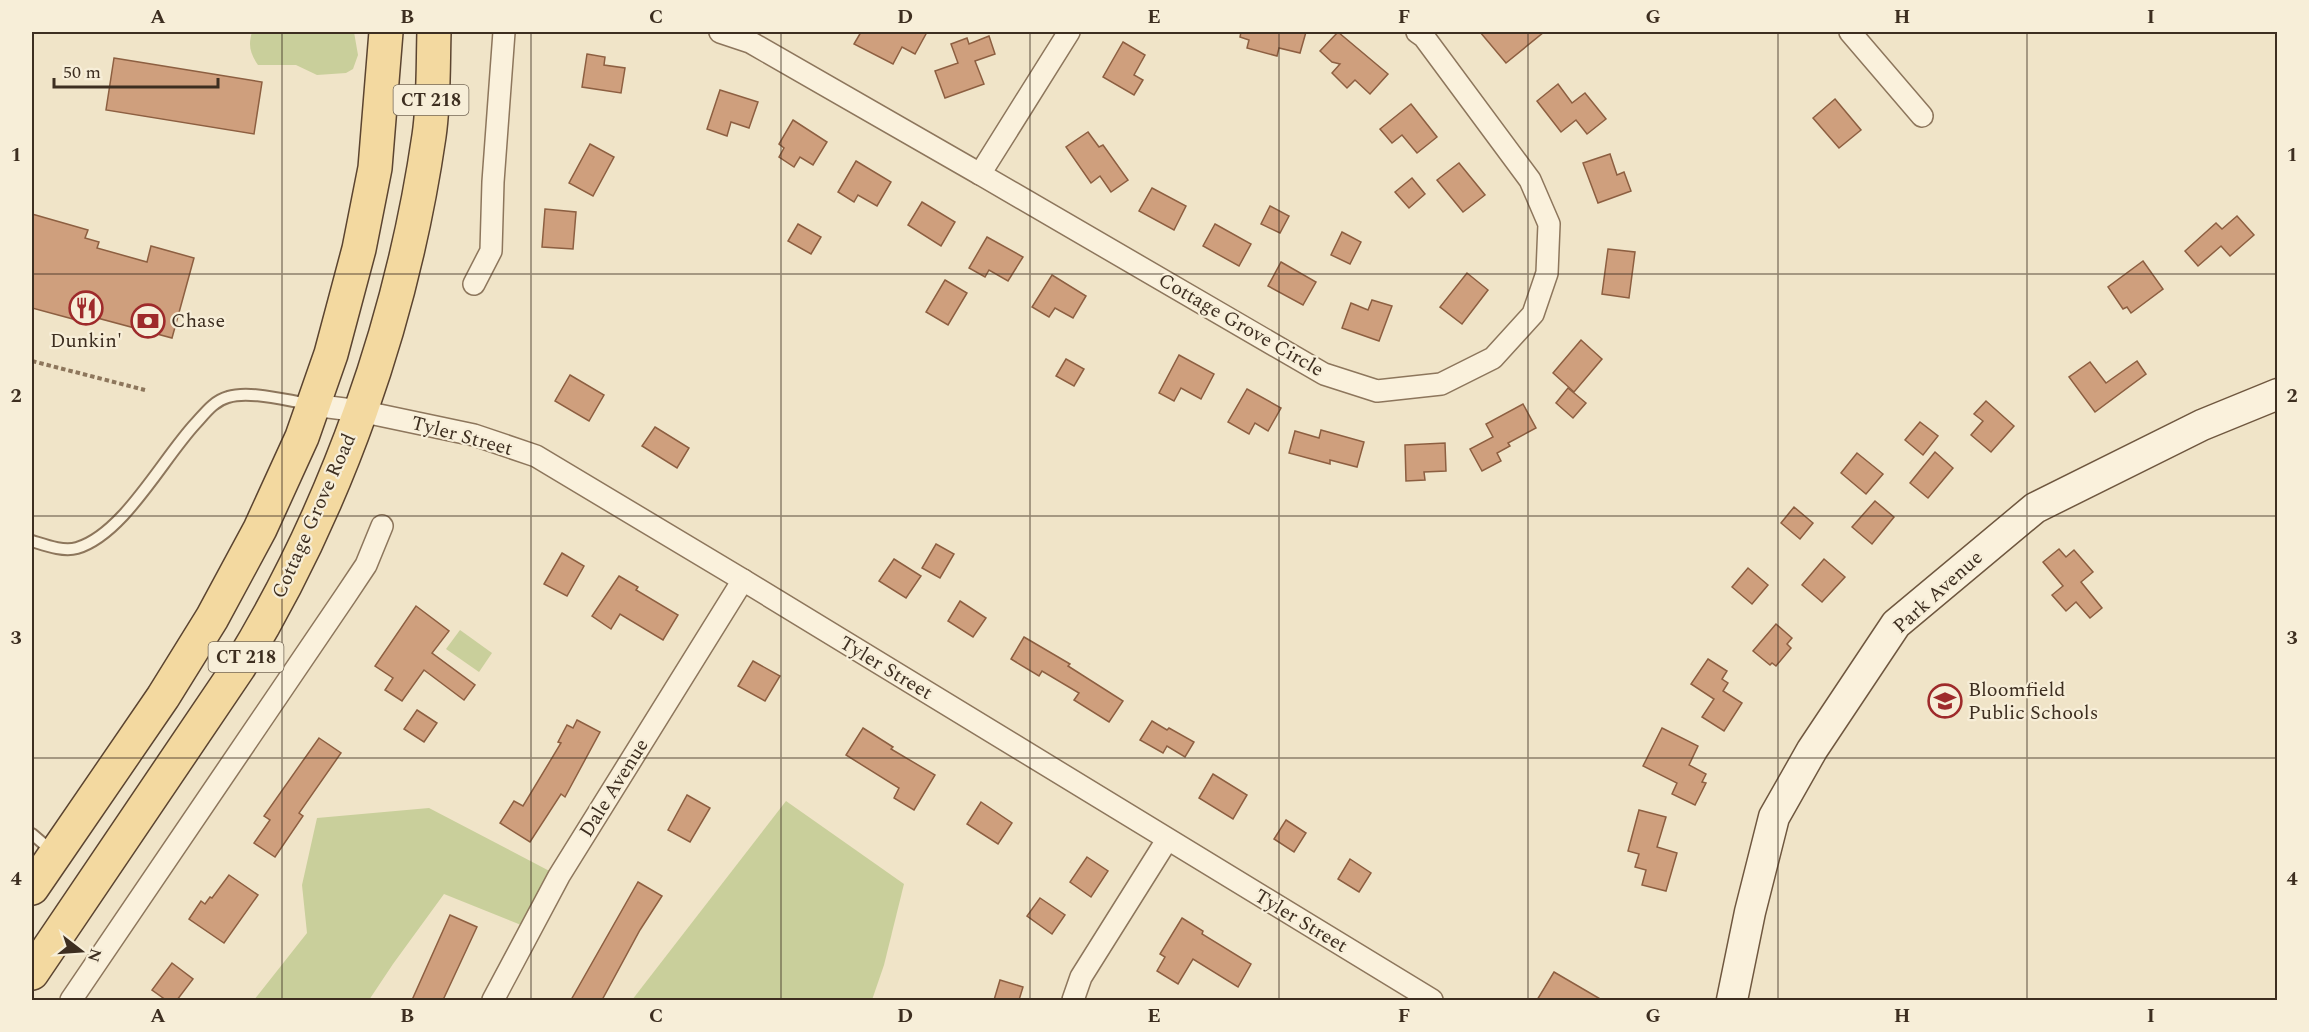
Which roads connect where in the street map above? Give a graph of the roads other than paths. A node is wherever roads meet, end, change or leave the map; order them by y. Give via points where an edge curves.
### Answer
1 (386, 32) edge
2 (434, 32) edge
3 (504, 32) edge
4 (720, 32) edge
5 (1069, 32) edge
6 (1417, 32) edge
7 (1850, 32) edge
8 (1922, 116) dead end
9 (980, 174) junction
10 (474, 284) dead end
11 (2277, 394) edge
12 (314, 405) junction
13 (360, 411) junction
14 (382, 526) dead end
15 (32, 541) edge
16 (743, 580) junction
17 (1167, 840) junction
18 (43, 844) edge
19 (93, 881) junction
20 (32, 888) edge
21 (32, 973) edge
22 (71, 1000) edge
23 (493, 1000) edge
24 (1073, 1000) edge
25 (1431, 1000) edge
26 (1732, 1000) edge

1 - 12 main road, CT 218 via 375,168 356,259
2 - 13 main road, Cottage Grove Road / CT 218 via 429,134 408,244 392,313
3 - 10 street via 491,251
4 - 9 street, Cottage Grove Circle via 750,42
5 - 9 street
6 - 9 street, Cottage Grove Circle via 1530,180 1549,224 1547,273 1533,314 1493,358 1441,384 1377,391 1324,374
7 - 8 street
11 - 26 main road, Park Avenue via 2202,425 2035,508 1896,624 1812,750 1774,817
12 - 13 street, Tyler Street
12 - 15 lane via 263,396 223,399 189,430 104,533 76,548
12 - 18 main road, CT 218 via 260,529 212,618 163,697
13 - 16 street, Tyler Street via 474,435 536,456
13 - 19 main road, Cottage Grove Road / CT 218 via 314,527 265,626
14 - 22 street via 366,565
16 - 17 street, Tyler Street
16 - 23 street, Dale Avenue via 559,876
17 - 24 street via 1081,977
17 - 25 street, Tyler Street
18 - 19 main road
18 - 20 main road, CT 218
19 - 21 main road, Cottage Grove Road / CT 218

